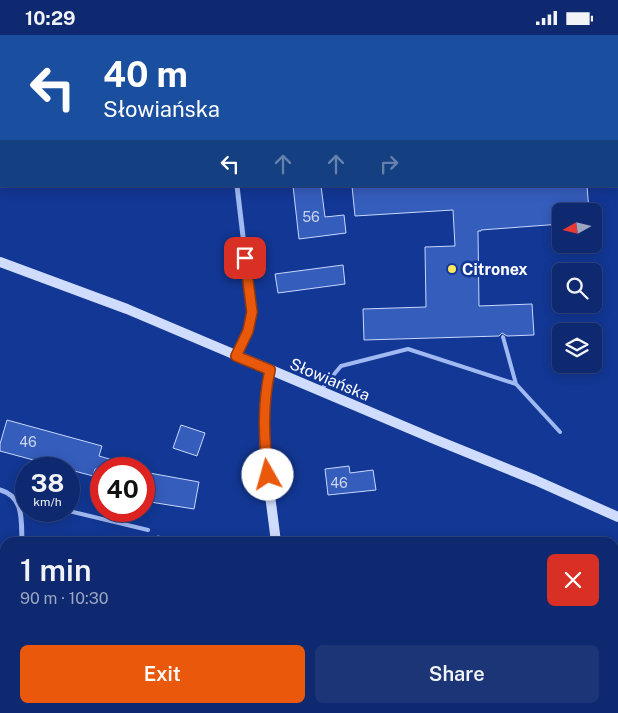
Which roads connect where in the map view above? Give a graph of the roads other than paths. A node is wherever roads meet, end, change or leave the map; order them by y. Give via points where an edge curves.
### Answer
1 (237, 187) edge
2 (0, 262) edge
3 (503, 337) dead end
4 (236, 356) junction
5 (270, 370) junction
6 (516, 384) junction
7 (320, 391) junction
8 (560, 432) dead end
9 (0, 490) edge
10 (15, 499) edge
11 (80, 514) edge
12 (618, 517) edge
13 (21, 522) edge
14 (148, 530) road end
15 (22, 537) edge
16 (275, 537) edge

1 - 4 street via 252,312 248,331
2 - 4 street, Słowiańska via 127,309
3 - 6 lane
4 - 5 street, Słowiańska
5 - 7 street, Słowiańska
5 - 16 street via 264,433
6 - 7 lane via 408,349 341,365
6 - 8 lane
7 - 12 street, Słowiańska
9 - 10 street
11 - 14 lane
13 - 15 street

